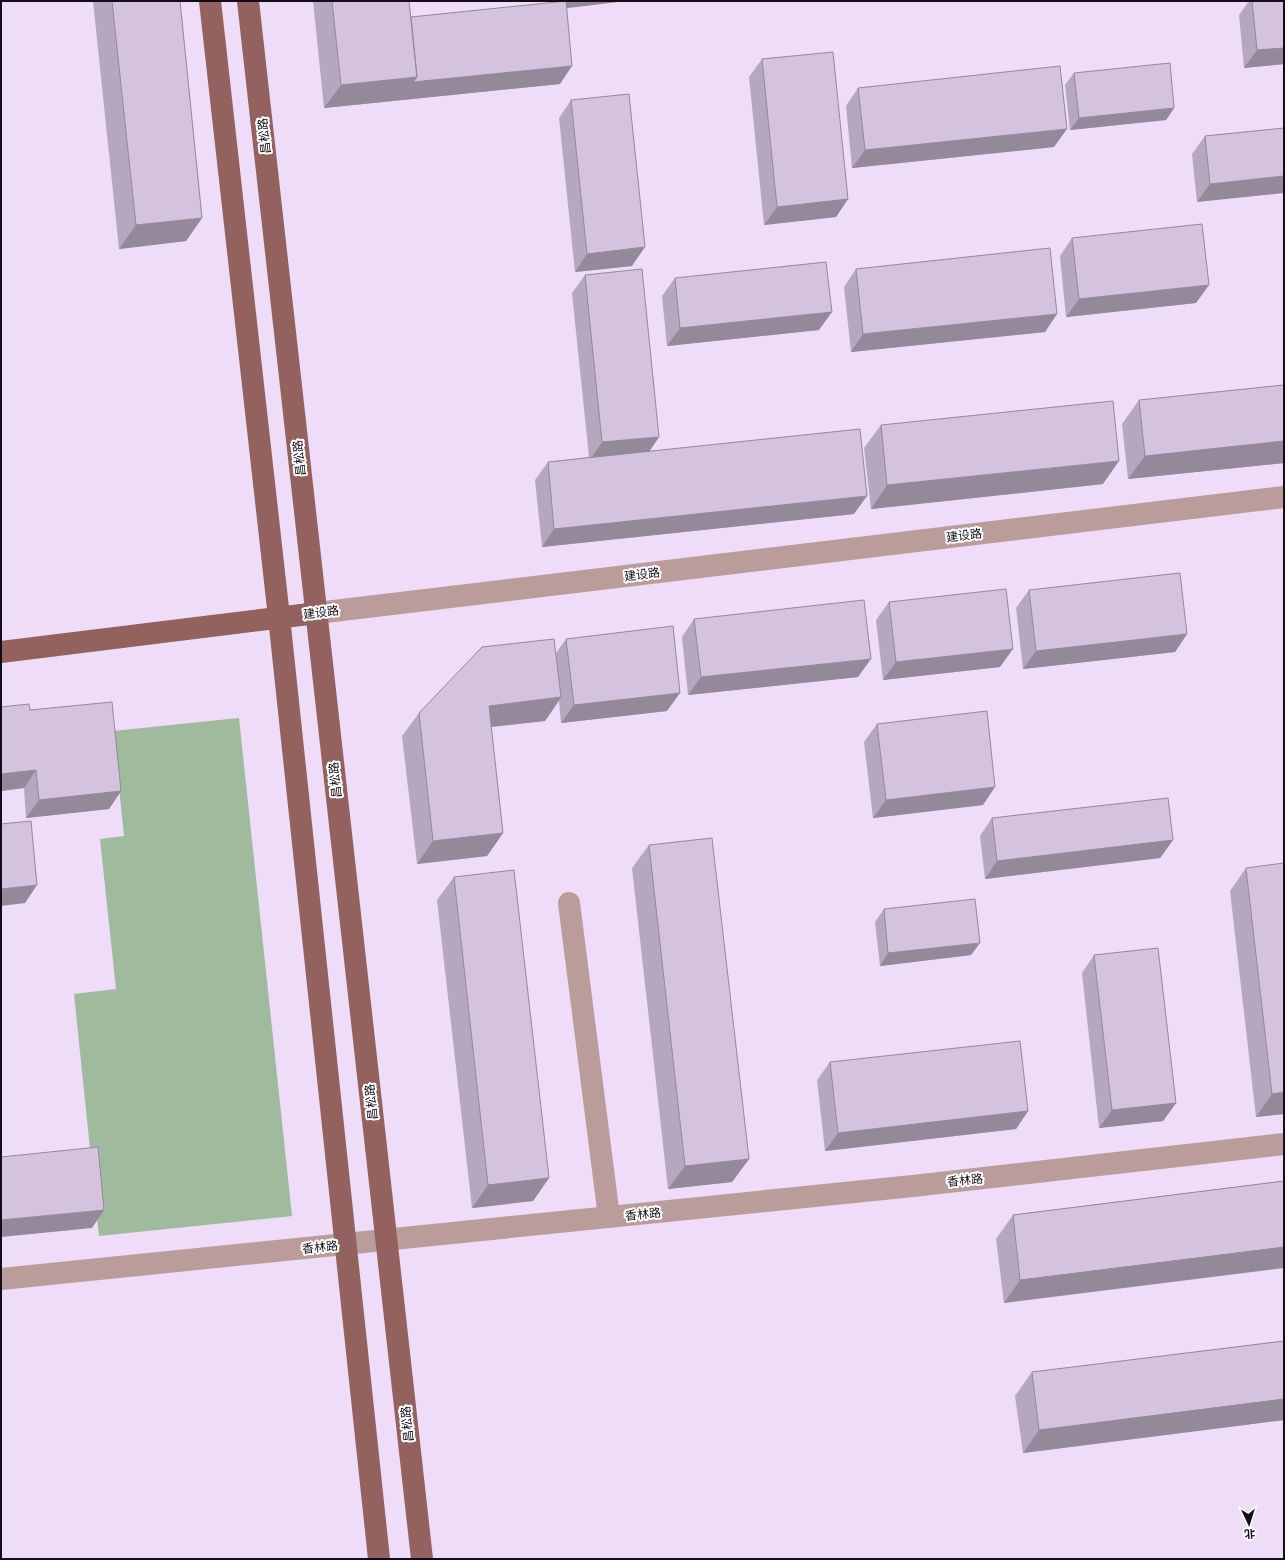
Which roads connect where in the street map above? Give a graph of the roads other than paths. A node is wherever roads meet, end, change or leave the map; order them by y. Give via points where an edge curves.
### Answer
1 (210, 1) edge
2 (248, 1) edge
3 (1284, 497) edge
4 (316, 612) junction
5 (279, 617) junction
6 (1, 652) edge
7 (569, 903) dead end
8 (1284, 1144) edge
9 (608, 1217) junction
10 (386, 1240) junction
11 (346, 1244) junction
12 (1, 1279) edge
13 (379, 1559) edge
14 (422, 1559) edge

1 - 5 main road
2 - 4 main road, 昌松路
3 - 4 street, 建设路
4 - 5 main road, 建设路
4 - 10 main road, 昌松路
5 - 6 main road, 建设路
5 - 11 main road
7 - 9 street
8 - 9 street, 香林路
9 - 10 street, 香林路
10 - 11 street, 香林路
10 - 14 main road, 昌松路
11 - 12 street, 香林路
11 - 13 main road

